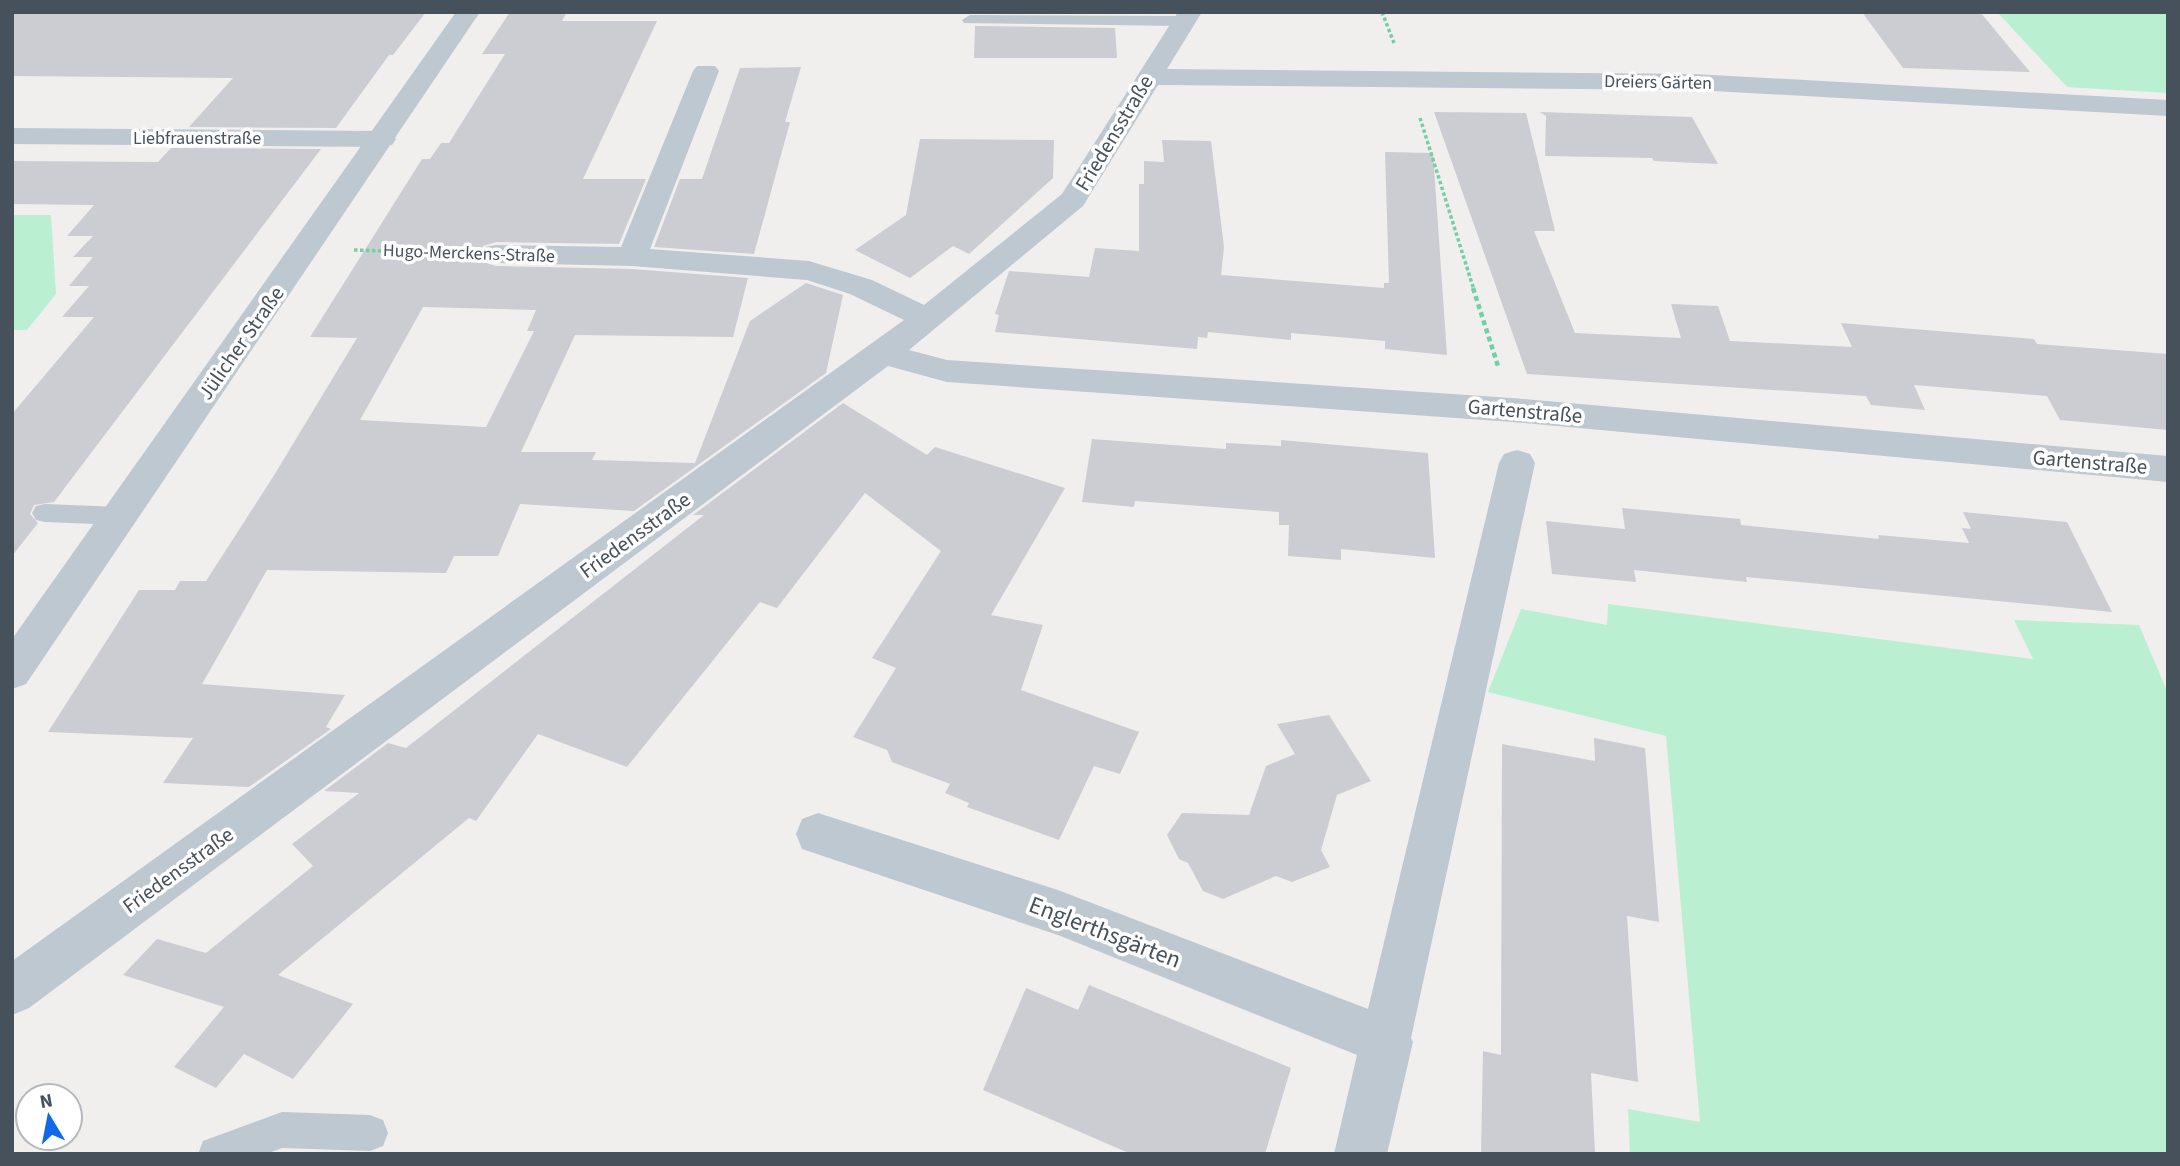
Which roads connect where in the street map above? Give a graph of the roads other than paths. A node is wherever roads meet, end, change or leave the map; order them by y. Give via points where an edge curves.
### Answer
1 (468, 12) edge
2 (1187, 17) edge
3 (970, 20) dead end
4 (706, 71) dead end
5 (1149, 77) junction
6 (2168, 108) edge
7 (12, 136) edge
8 (382, 139) junction
9 (496, 254) road end
10 (632, 257) junction
11 (927, 319) junction
12 (883, 354) junction
13 (1517, 463) dead end
14 (2168, 469) edge
15 (45, 513) dead end
16 (120, 516) junction
17 (12, 671) edge
18 (818, 834) dead end
19 (12, 991) edge
20 (1388, 1042) junction
21 (370, 1133) dead end
22 (216, 1154) edge
23 (1360, 1154) edge

1 - 8 street, Jülicher Straße
2 - 3 lane
2 - 5 street, Friedensstraße
4 - 10 street
5 - 6 street, Dreiers Gärten via 1694,82
5 - 11 street, Friedensstraße via 1073,200
7 - 8 street, Liebfrauenstraße
8 - 16 street, Jülicher Straße
9 - 10 street, Hugo-Merckens-Straße
10 - 11 street, Hugo-Merckens-Straße via 808,271 860,287
11 - 12 street, Friedensstraße
12 - 14 street, Gartenstraße via 947,371 1512,410
12 - 19 street, Friedensstraße
13 - 20 street
15 - 16 lane
16 - 17 street, Jülicher Straße
18 - 20 street, Englerthsgärten via 1058,913
20 - 23 street
21 - 22 lane via 282,1130

